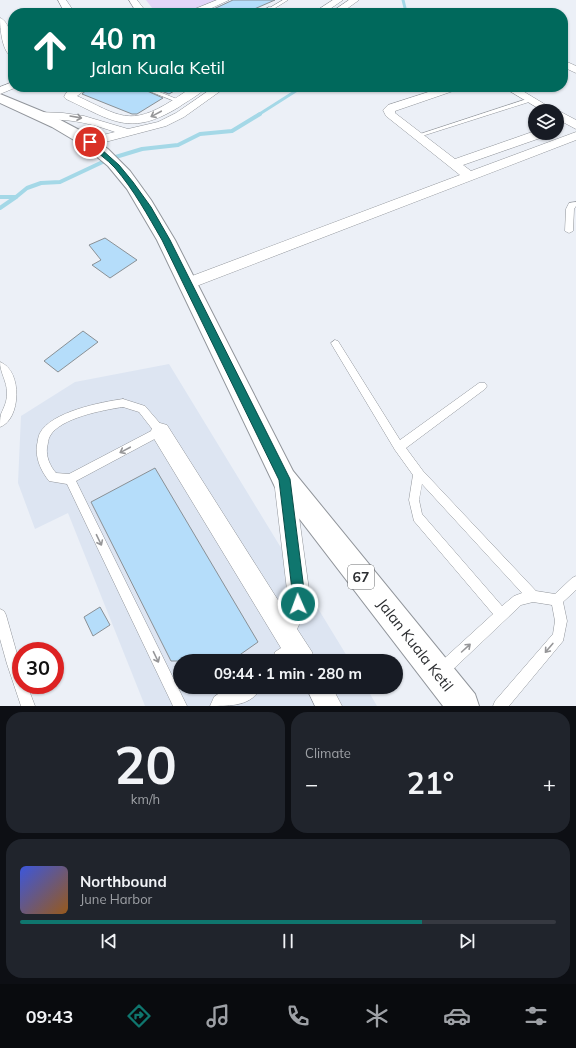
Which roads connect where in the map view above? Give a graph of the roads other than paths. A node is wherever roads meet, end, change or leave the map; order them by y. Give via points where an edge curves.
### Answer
1 (225, 0) edge
2 (286, 0) edge
3 (339, 0) edge
4 (355, 0) edge
5 (205, 8) edge
6 (271, 8) edge
7 (326, 8) edge
8 (343, 8) edge
9 (0, 21) edge
10 (8, 41) edge
11 (74, 92) edge
12 (155, 92) edge
13 (193, 92) edge
14 (214, 92) edge
15 (439, 92) edge
16 (516, 92) edge
17 (0, 98) edge
18 (530, 100) junction
19 (179, 101) junction
20 (538, 104) edge
21 (38, 115) junction
22 (564, 118) edge
23 (574, 124) edge
24 (564, 126) edge
25 (129, 133) junction
26 (417, 136) junction
27 (576, 136) edge
28 (528, 138) edge
29 (95, 147) junction
30 (454, 164) junction
31 (469, 176) junction
32 (576, 204) edge
33 (569, 231) dead end
34 (188, 283) junction
35 (335, 343) dead end
36 (0, 366) edge
37 (482, 386) dead end
38 (0, 423) edge
39 (160, 431) junction
40 (399, 447) junction
41 (419, 474) junction
42 (70, 479) junction
43 (284, 479) junction
44 (576, 582) edge
45 (533, 596) junction
46 (557, 600) junction
47 (0, 615) edge
48 (502, 616) junction
49 (284, 629) junction
50 (293, 654) edge
51 (437, 674) junction
52 (239, 694) edge
53 (322, 694) edge
54 (28, 706) edge
55 (180, 706) edge
56 (223, 706) edge
57 (329, 706) edge
58 (463, 706) edge
59 (500, 706) edge

1 - 5 street
2 - 6 lane
3 - 7 street
4 - 8 street
9 - 10 street
19 -> 11 street via 151,117 133,121 70,97
12 - 19 lane
13 - 19 street
14 - 25 street via 162,124
15 - 26 street via 389,110 390,114
16 - 18 street
17 - 21 main road, Jalan Kuala Ketil / 67
18 - 20 street
18 - 26 lane
21 -> 25 street via 80,118
21 - 29 main road, Jalan Kuala Ketil / 67
22 - 23 street
23 - 24 street
25 - 29 street
26 - 30 street
27 - 31 street
28 - 30 street
29 - 34 main road, Jalan Kuala Ketil / 67 via 116,166 147,207
30 - 31 street
31 - 34 street
32 - 33 lane via 570,209
34 - 43 main road, Jalan Kuala Ketil / 67
35 - 40 lane
36 - 38 lane via 9,376 12,399 9,410
37 - 40 lane
39 -> 42 lane
39 - 42 lane via 142,409 123,403 97,407 54,423 44,435 41,455 53,478
39 - 49 street
40 - 41 lane
41 - 45 lane
41 - 48 lane via 413,496 418,517
42 -> 55 lane
43 - 49 street via 298,604
43 - 51 main road, Jalan Kuala Ketil / 67
44 - 46 lane
45 - 46 lane
45 - 48 lane via 518,600
46 -> 59 lane via 561,621 558,637
47 - 54 lane
51 -> 48 lane
49 - 50 street
51 - 58 main road, Jalan Kuala Ketil / 67
52 - 56 street
53 - 57 street

